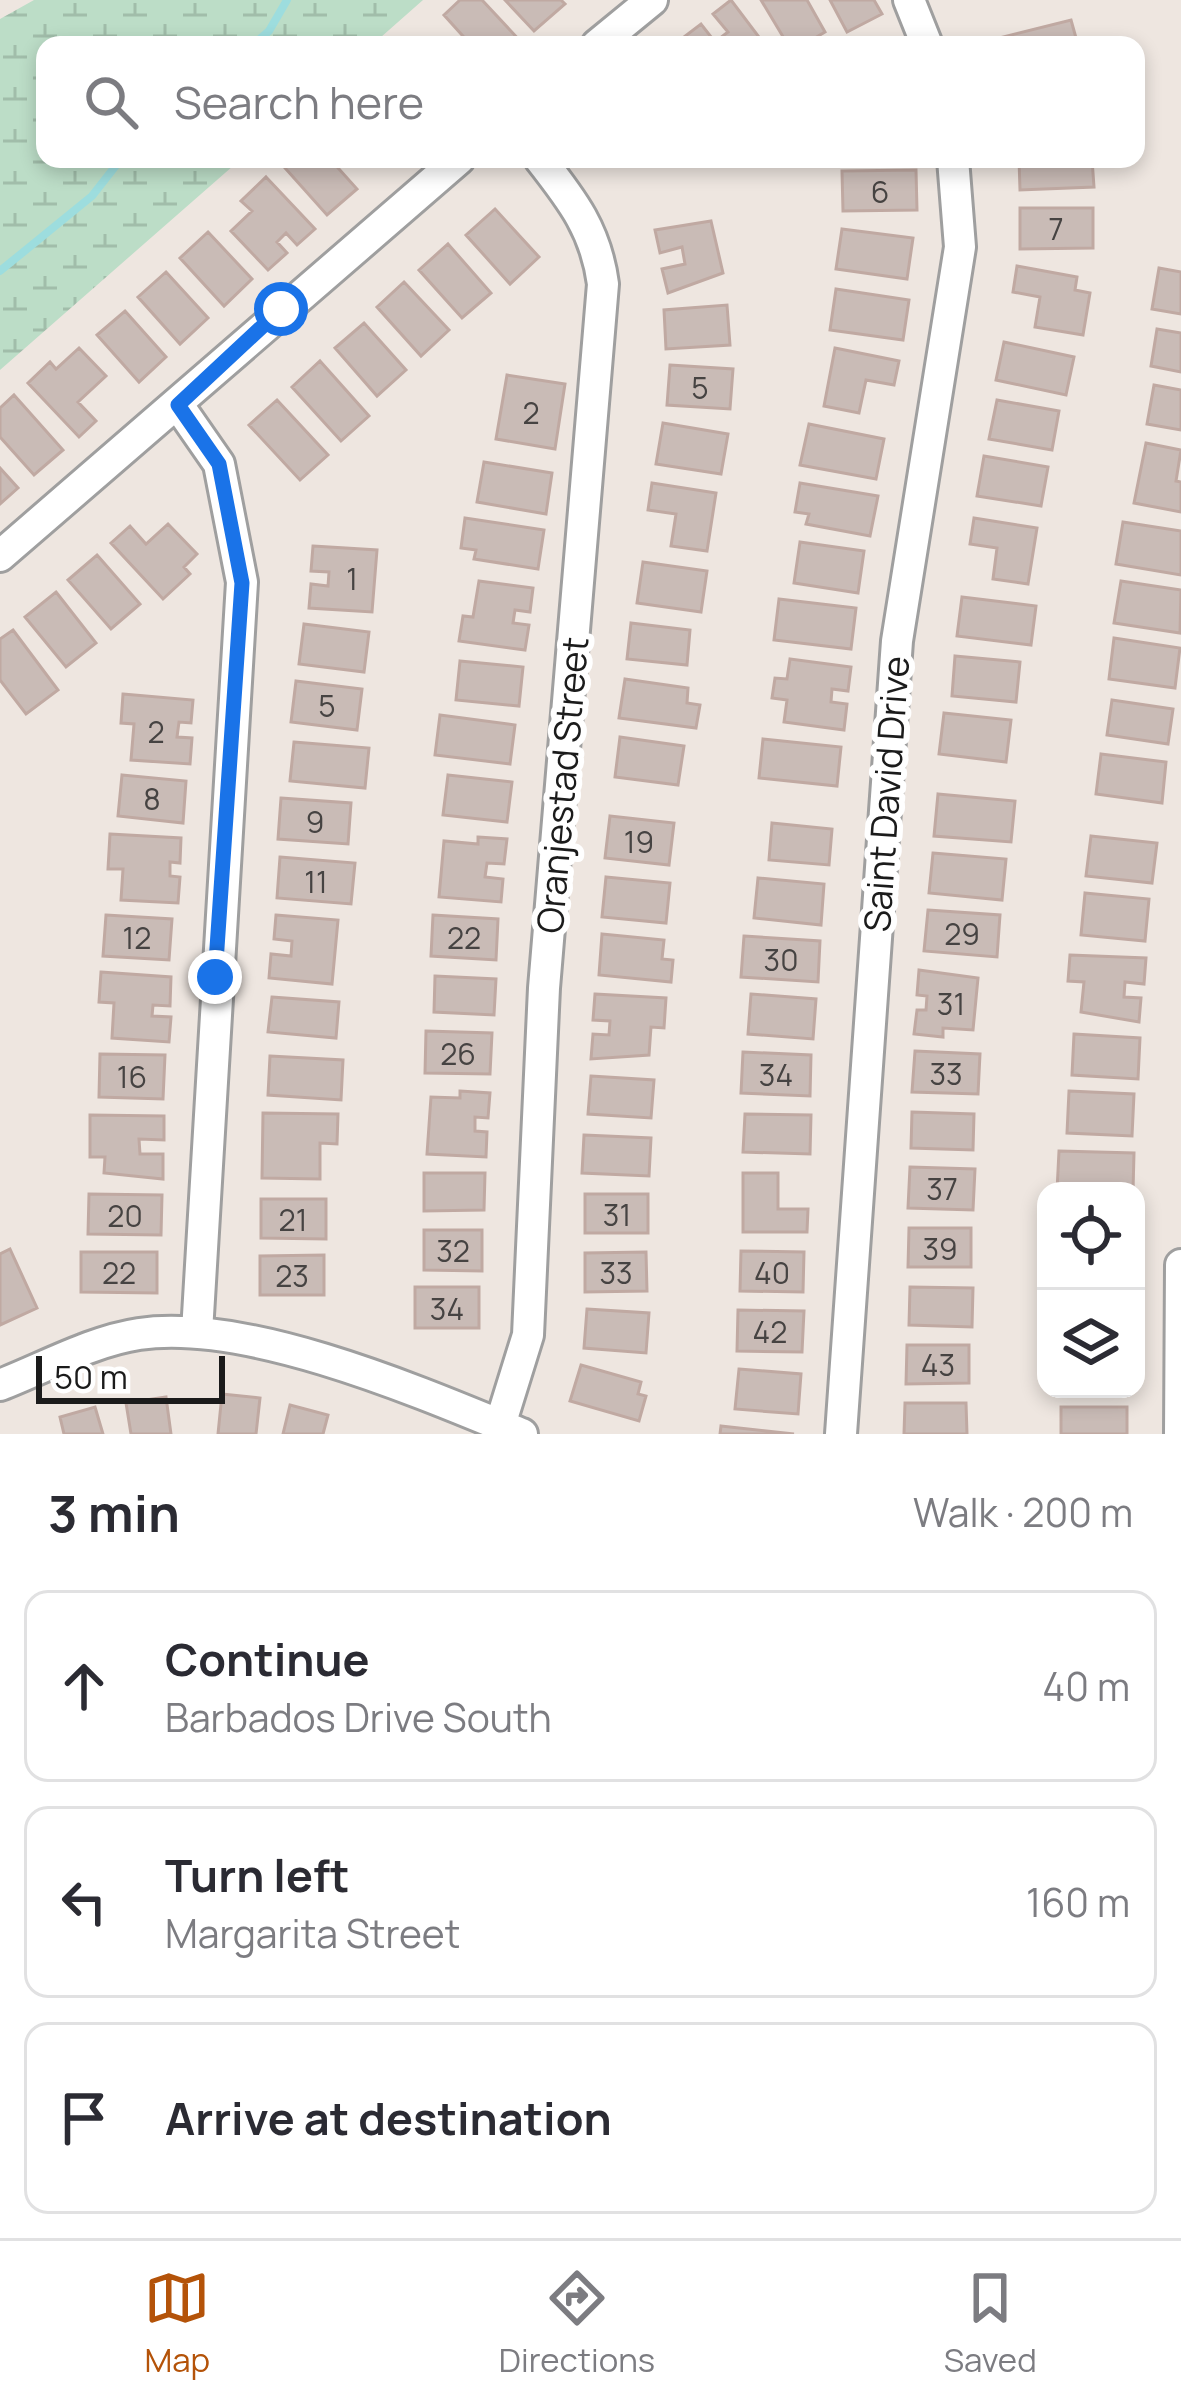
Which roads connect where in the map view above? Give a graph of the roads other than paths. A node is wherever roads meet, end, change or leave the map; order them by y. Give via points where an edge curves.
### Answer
1 (652, 0) edge
2 (909, 0) edge
3 (608, 36) edge
4 (923, 36) edge
5 (449, 168) edge
6 (547, 168) edge
7 (954, 168) edge
8 (178, 405) junction
9 (0, 556) edge
10 (1181, 1265) edge
11 (197, 1331) junction
12 (0, 1385) edge
13 (511, 1430) edge
14 (841, 1434) edge
15 (1180, 1434) edge

1 - 3 street
2 - 4 street
5 - 8 street
6 - 13 street, Oranjestad Street via 584,214 603,284 544,988 528,1335
7 - 14 street, Saint David Drive via 960,247 897,641
8 - 9 street
8 - 11 street via 219,464 242,583
10 - 15 street
11 - 12 street via 138,1334
11 - 13 street via 255,1341

